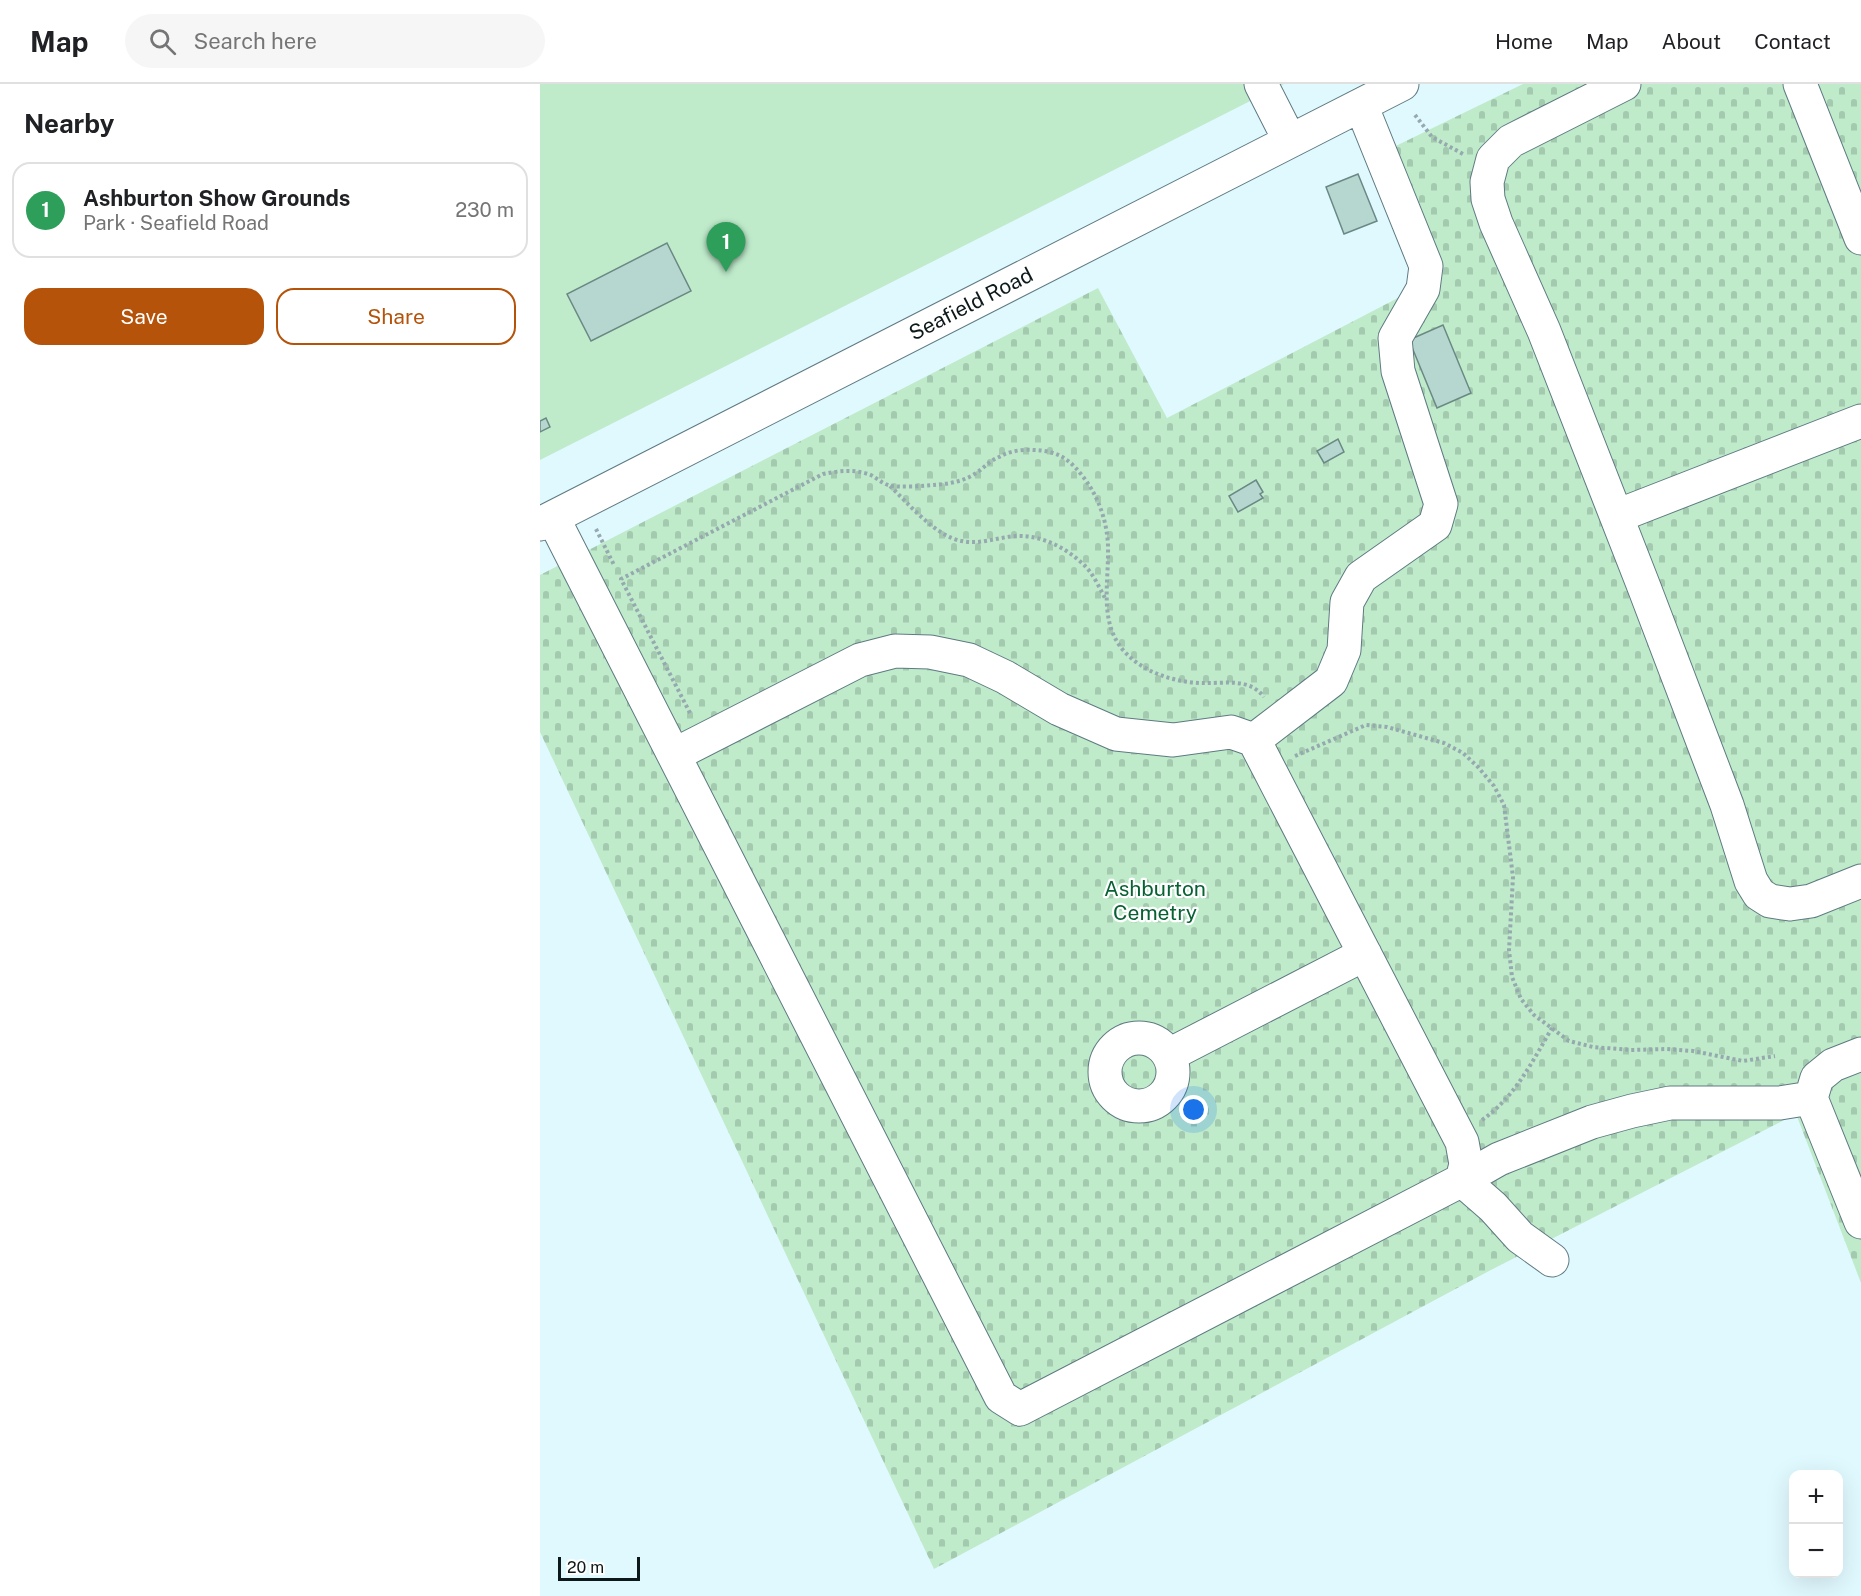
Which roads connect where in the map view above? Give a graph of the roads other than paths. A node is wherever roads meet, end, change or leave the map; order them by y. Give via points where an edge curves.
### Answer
1 (1261, 84) edge
2 (1402, 84) edge
3 (1624, 84) edge
4 (1800, 84) edge
5 (1361, 105) junction
6 (1290, 141) junction
7 (1861, 238) edge
8 (1861, 421) edge
9 (1617, 516) junction
10 (547, 521) edge
11 (1274, 747) junction
12 (674, 755) junction
13 (1861, 881) edge
14 (1365, 954) junction
15 (1861, 1054) edge
16 (1169, 1055) dead end
17 (1811, 1098) junction
18 (1462, 1180) junction
19 (1861, 1222) edge
20 (1552, 1260) dead end

1 - 6 street
2 - 5 street, Seafield Road
3 - 9 street via 1511,141 1493,159 1486,182 1496,223
4 - 7 street
5 - 6 street, Seafield Road
5 - 11 street via 1426,266 1423,289 1395,338 1398,371 1441,504 1435,525 1361,577 1347,602 1344,650 1331,681
6 - 10 street, Seafield Road
8 - 9 street
9 - 13 street via 1727,805 1751,882 1759,894 1770,901 1790,904 1811,901
10 - 12 street
11 - 12 street via 1231,732 1173,740 1116,734 1059,709 969,660 930,652 895,651 860,660
11 - 14 street
12 - 18 street via 1001,1397 1020,1409
14 - 16 street
14 - 18 street via 1462,1142 1466,1164
15 - 17 street via 1833,1065 1817,1078
17 - 18 street via 1780,1103 1670,1103 1632,1111 1592,1122 1509,1155
17 - 19 street
18 - 20 street via 1520,1237

